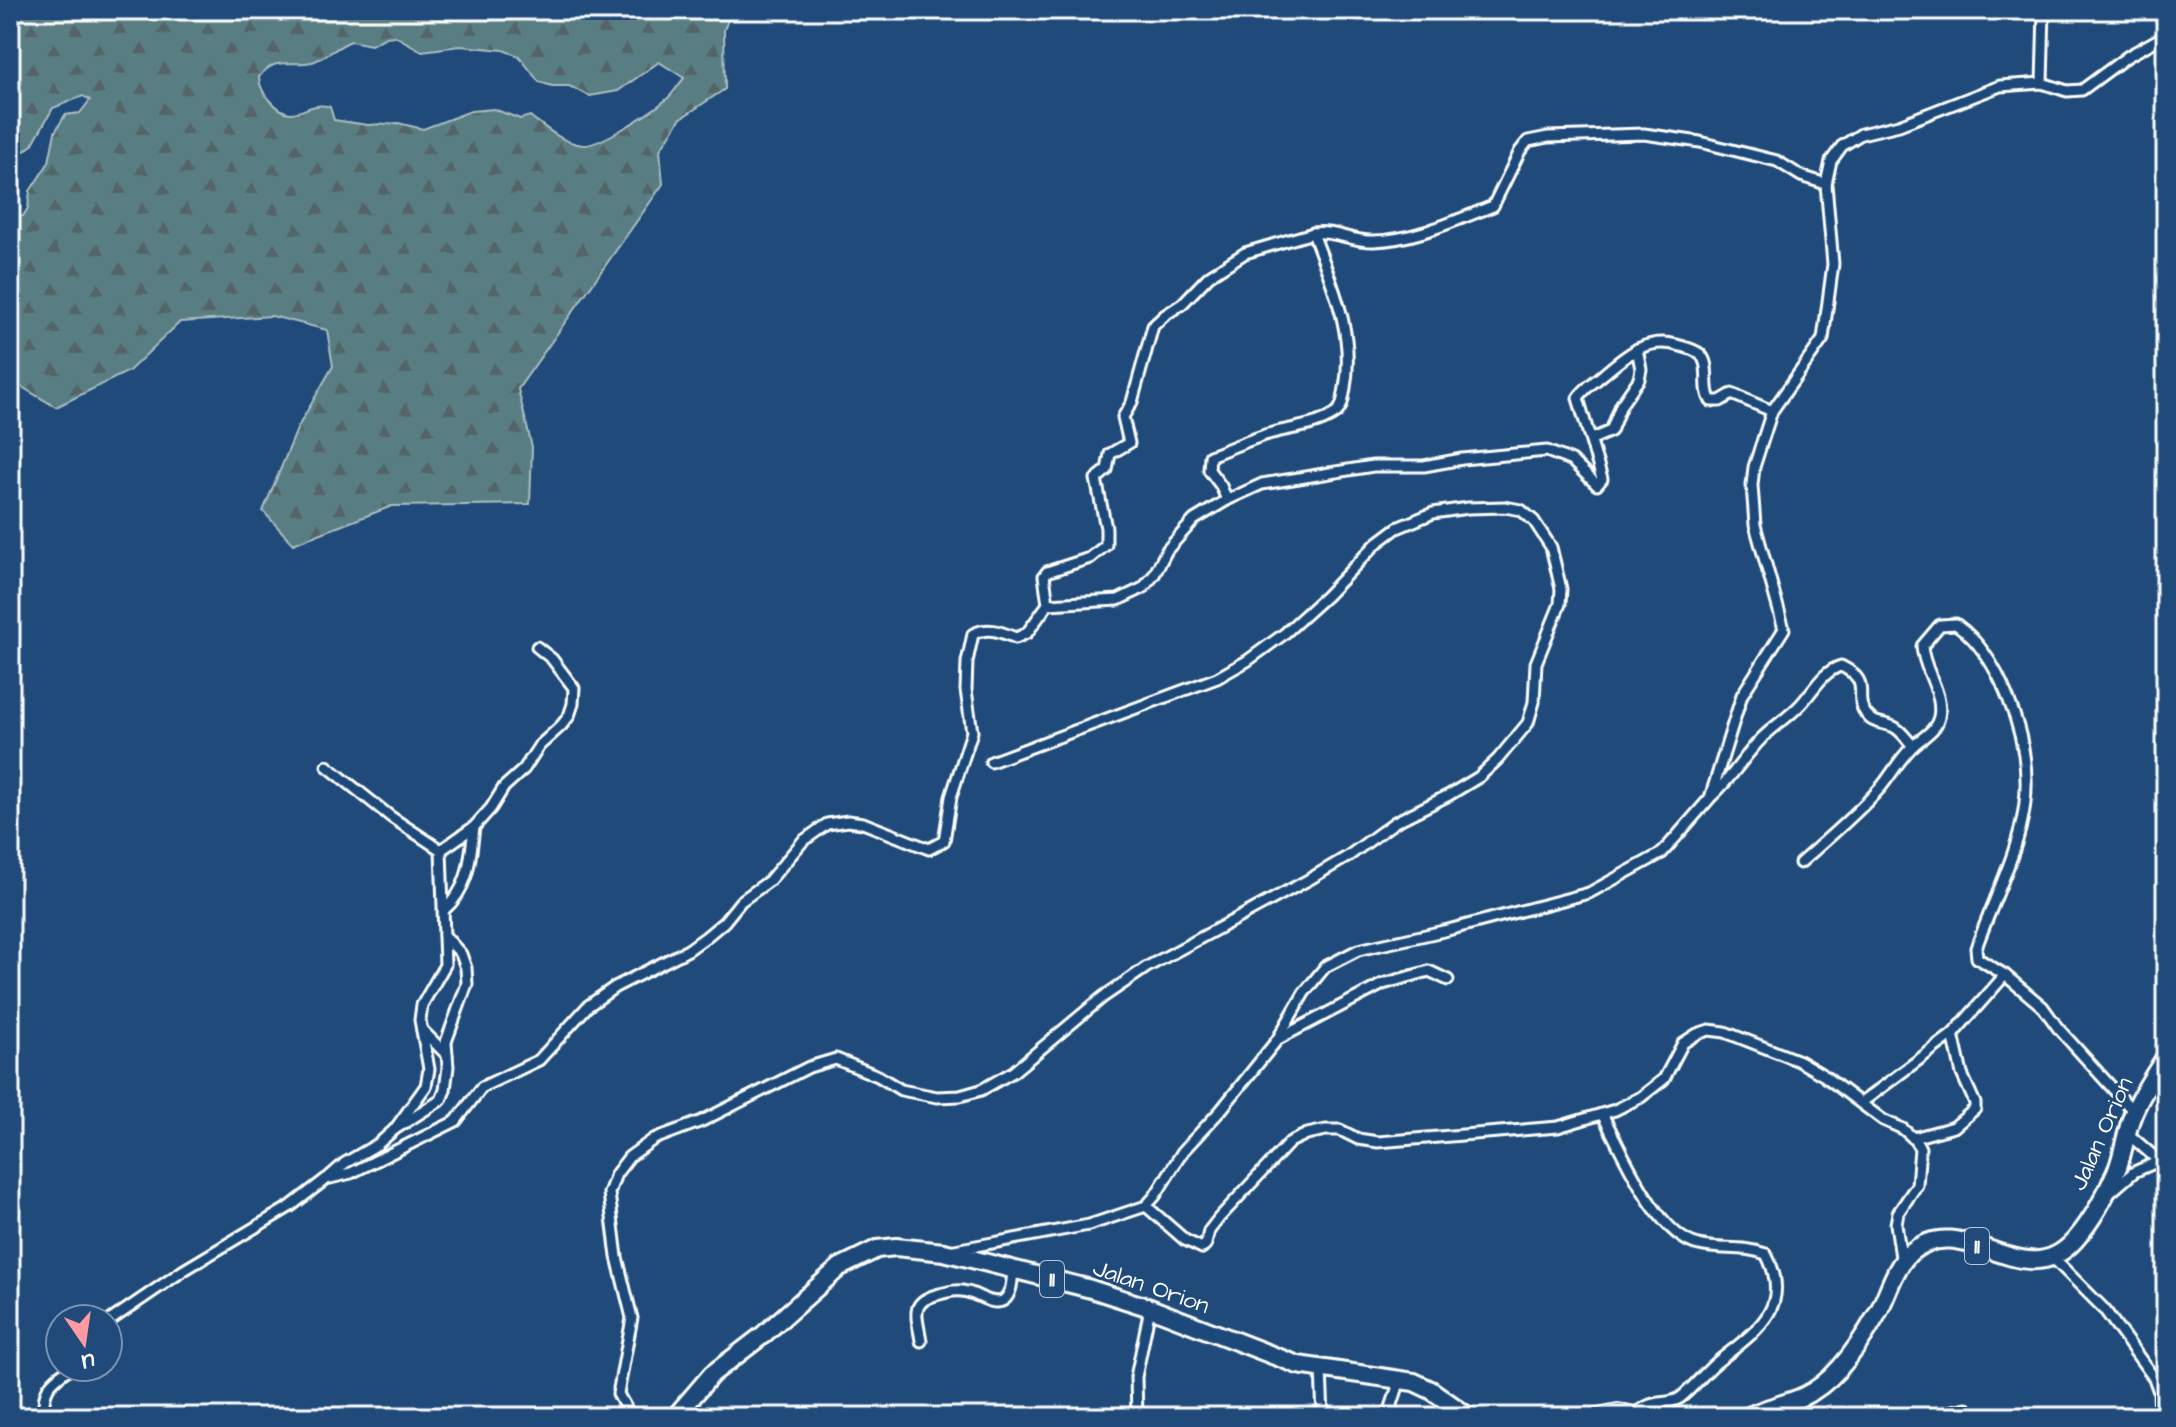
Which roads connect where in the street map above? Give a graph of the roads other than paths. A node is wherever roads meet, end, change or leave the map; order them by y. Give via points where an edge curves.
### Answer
1 (2044, 10) edge
2 (2166, 35) edge
3 (2042, 83) junction
4 (1826, 184) junction
5 (1313, 233) junction
6 (1637, 349) junction
7 (1772, 411) junction
8 (1592, 439) junction
9 (1227, 500) junction
10 (1048, 604) junction
11 (537, 647) dead end
12 (1913, 746) junction
13 (991, 762) dead end
14 (327, 766) dead end
15 (1710, 798) junction
16 (474, 827) junction
17 (441, 850) junction
18 (1800, 863) dead end
19 (444, 910) junction
20 (443, 934) junction
21 (2005, 975) junction
22 (1448, 980) dead end
23 (422, 1030) junction
24 (1953, 1034) junction
25 (1277, 1040) junction
26 (447, 1055) junction
27 (2166, 1056) edge
28 (1861, 1103) junction
29 (2134, 1112) junction
30 (1602, 1114) junction
31 (395, 1129) junction
32 (2127, 1133) junction
33 (1913, 1138) junction
34 (2162, 1160) edge
35 (2166, 1171) edge
36 (326, 1179) junction
37 (1146, 1206) junction
38 (2095, 1208) junction
39 (944, 1252) junction
40 (2053, 1258) junction
41 (1902, 1264) junction
42 (1013, 1270) junction
43 (1150, 1308) junction
44 (124, 1311) edge
45 (921, 1341) dead end
46 (1321, 1369) junction
47 (1400, 1380) junction
48 (51, 1383) edge
49 (1966, 1408) dead end
50 (1766, 1413) edge
51 (1638, 1415) edge
52 (44, 1417) edge
53 (631, 1417) edge
54 (675, 1417) edge
55 (1096, 1417) edge
56 (1114, 1417) edge
57 (1137, 1417) edge
58 (1323, 1417) edge
59 (1388, 1417) edge
60 (1469, 1417) edge
61 (1598, 1417) edge
62 (1747, 1417) edge
63 (1925, 1417) edge
64 (2160, 1417) edge

1 - 3 street
2 - 3 street via 2082,90
3 - 4 street via 2000,86 1861,134 1831,161
4 - 5 street via 1777,161 1700,142 1644,134 1548,137 1528,141 1520,151 1493,206 1429,230 1375,241
4 - 7 street via 1833,264 1823,339
5 - 9 street via 1346,325 1349,365 1341,406 1333,416 1210,456 1209,470
5 - 10 street via 1245,253 1209,276 1153,326 1123,417 1129,443 1110,454 1107,470 1096,479 1106,545 1090,558 1047,572
6 - 7 street via 1651,342 1693,350 1705,361 1711,401 1732,394
6 - 8 street via 1639,379 1611,431
6 - 8 street via 1578,398
7 - 15 street via 1754,467 1752,504 1784,629 1742,695
8 - 9 street via 1602,479 1597,485 1572,461 1547,451 1424,466 1373,466 1262,484
9 - 10 street via 1194,520 1143,588 1118,600
10 - 36 street via 1027,633 1016,638 996,630 973,634 966,690 972,732 951,797 947,832 938,846 929,849 863,823 827,824 706,937 588,1006 539,1060 482,1087 456,1121 351,1173
11 - 16 street via 574,688 569,716
12 - 15 street via 1894,727 1876,724 1867,715 1861,706 1860,681 1841,666 1830,669
12 - 18 street via 1882,786
12 - 21 street via 1934,729 1940,716 1922,646 1940,625 1956,624 2000,677 2019,726 2025,761 2027,808 2021,835 1976,948 1977,958
13 - 53 street via 1217,678 1284,634 1387,535 1433,513 1521,510 1551,547 1560,604 1536,663 1528,723 1479,777 1395,822 1308,880 1147,967 1013,1072 981,1090 937,1097 901,1090 836,1059 654,1139 629,1157 609,1193 632,1318 618,1394
14 - 17 street
15 - 25 street via 1662,853 1589,893 1358,950 1325,967
16 - 17 street
16 - 19 street via 465,882
17 - 19 street
19 - 20 street
20 - 23 street via 445,965 422,1005
20 - 26 street via 461,954 467,984 446,1042
21 - 24 street
21 - 29 street via 2052,1017
22 - 25 street via 1429,971 1395,979
23 - 26 street
23 - 31 street via 429,1056 426,1086
24 - 28 street
24 - 33 street via 1975,1109 1954,1127
25 - 37 street via 1183,1151
26 - 31 street via 441,1100
27 - 29 highway, Jalan Orion
28 - 30 street via 1799,1061 1709,1030 1683,1043 1664,1079 1641,1097
28 - 33 street
29 - 32 highway, Jalan Orion
30 - 37 street via 1558,1127 1378,1142 1340,1130 1307,1134 1290,1142 1249,1184 1209,1231 1202,1248
30 - 51 street via 1646,1199 1671,1229 1697,1245 1746,1247 1766,1254 1773,1268 1772,1310 1751,1336 1679,1399 1652,1404
31 - 36 street
32 - 34 street
32 - 38 highway, Jalan Orion via 2117,1168
33 - 41 street via 1920,1148 1917,1185 1896,1224
34 - 35 street
34 - 38 street via 2134,1172
36 - 44 street
37 - 39 street via 1089,1225
38 - 40 highway, Jalan Orion via 2074,1241
39 - 42 highway, Jalan Orion / 11
39 - 54 highway, Jalan Orion / 11 via 877,1249 840,1267 712,1374
40 - 41 highway, 11 via 2017,1258 1946,1237 1929,1241
40 - 64 street via 2104,1309 2154,1378
41 - 50 highway, 11 via 1878,1312 1840,1367 1804,1397
42 - 43 highway, Jalan Orion / 11
42 - 45 street via 1005,1300 953,1290 919,1303
43 - 46 highway, Jalan Orion / 11 via 1277,1358
43 - 57 street via 1136,1377
46 - 47 highway, Jalan Orion / 11
46 - 58 street
47 - 59 street
47 - 60 highway, Jalan Orion / 11 via 1431,1390
48 - 52 street via 44,1392
49 - 63 street
50 - 62 highway, 11
51 - 61 highway
55 - 56 street

